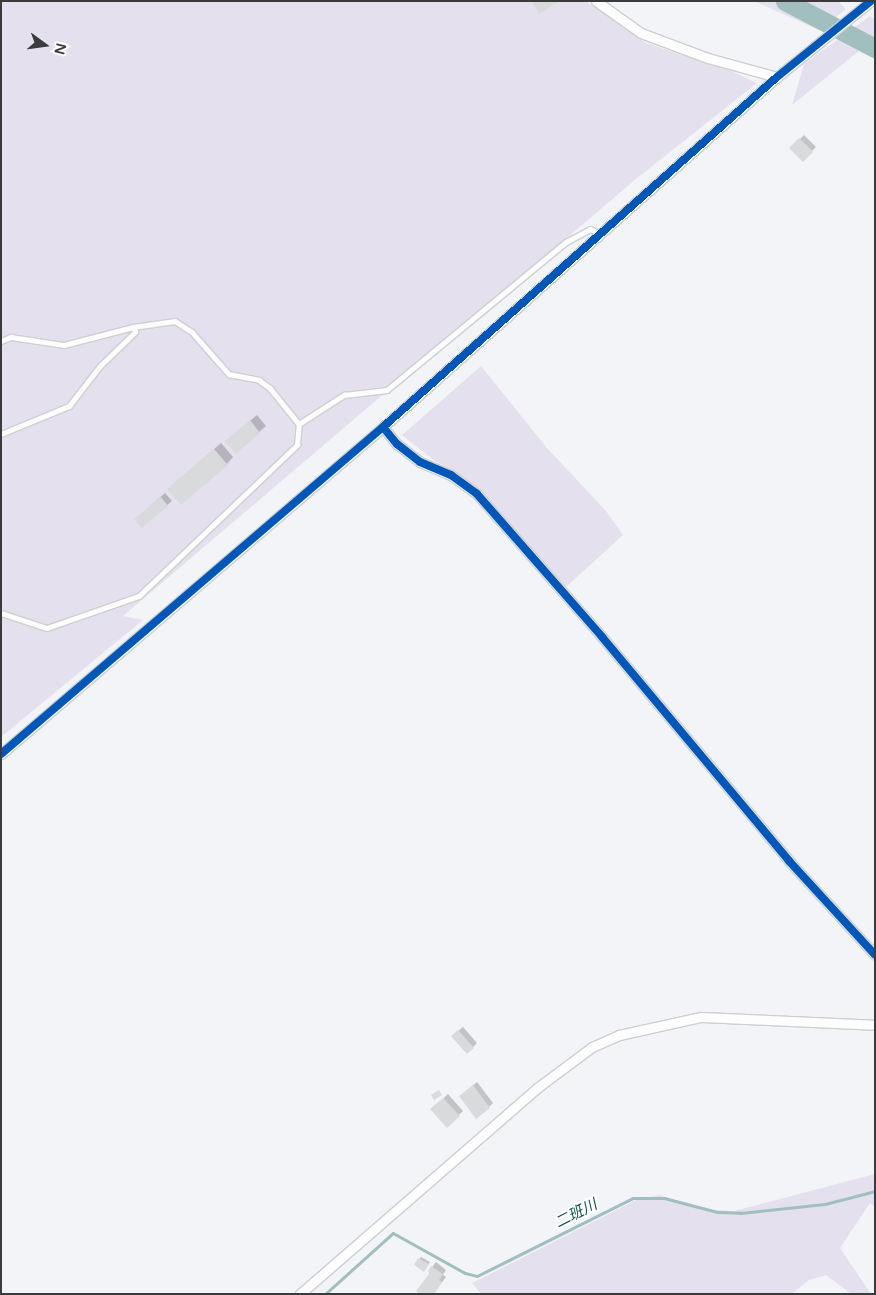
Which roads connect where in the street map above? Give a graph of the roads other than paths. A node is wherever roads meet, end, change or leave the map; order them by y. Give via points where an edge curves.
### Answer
1 (596, 1) edge
2 (871, 1) edge
3 (778, 77) junction
4 (602, 233) junction
5 (133, 327) junction
6 (1, 341) edge
7 (299, 424) junction
8 (384, 427) junction
9 (1, 434) edge
10 (1, 613) edge
11 (1, 754) edge
12 (875, 955) edge
13 (875, 1025) edge
14 (300, 1294) edge

1 - 3 street via 641,33 708,58
2 - 3 street
3 - 4 street
4 - 7 lane via 590,229 566,242 386,390 344,395
4 - 8 street
5 - 6 lane via 64,345 11,337
5 - 7 lane via 175,321 192,332 229,374 259,380 270,388
5 - 9 lane via 135,332 100,366 69,406
7 - 10 lane via 297,445 139,596 47,628
8 - 11 street
8 - 12 street via 397,444 420,462 451,475 483,500 789,861
13 - 14 street via 701,1017 618,1035 592,1047 537,1088

